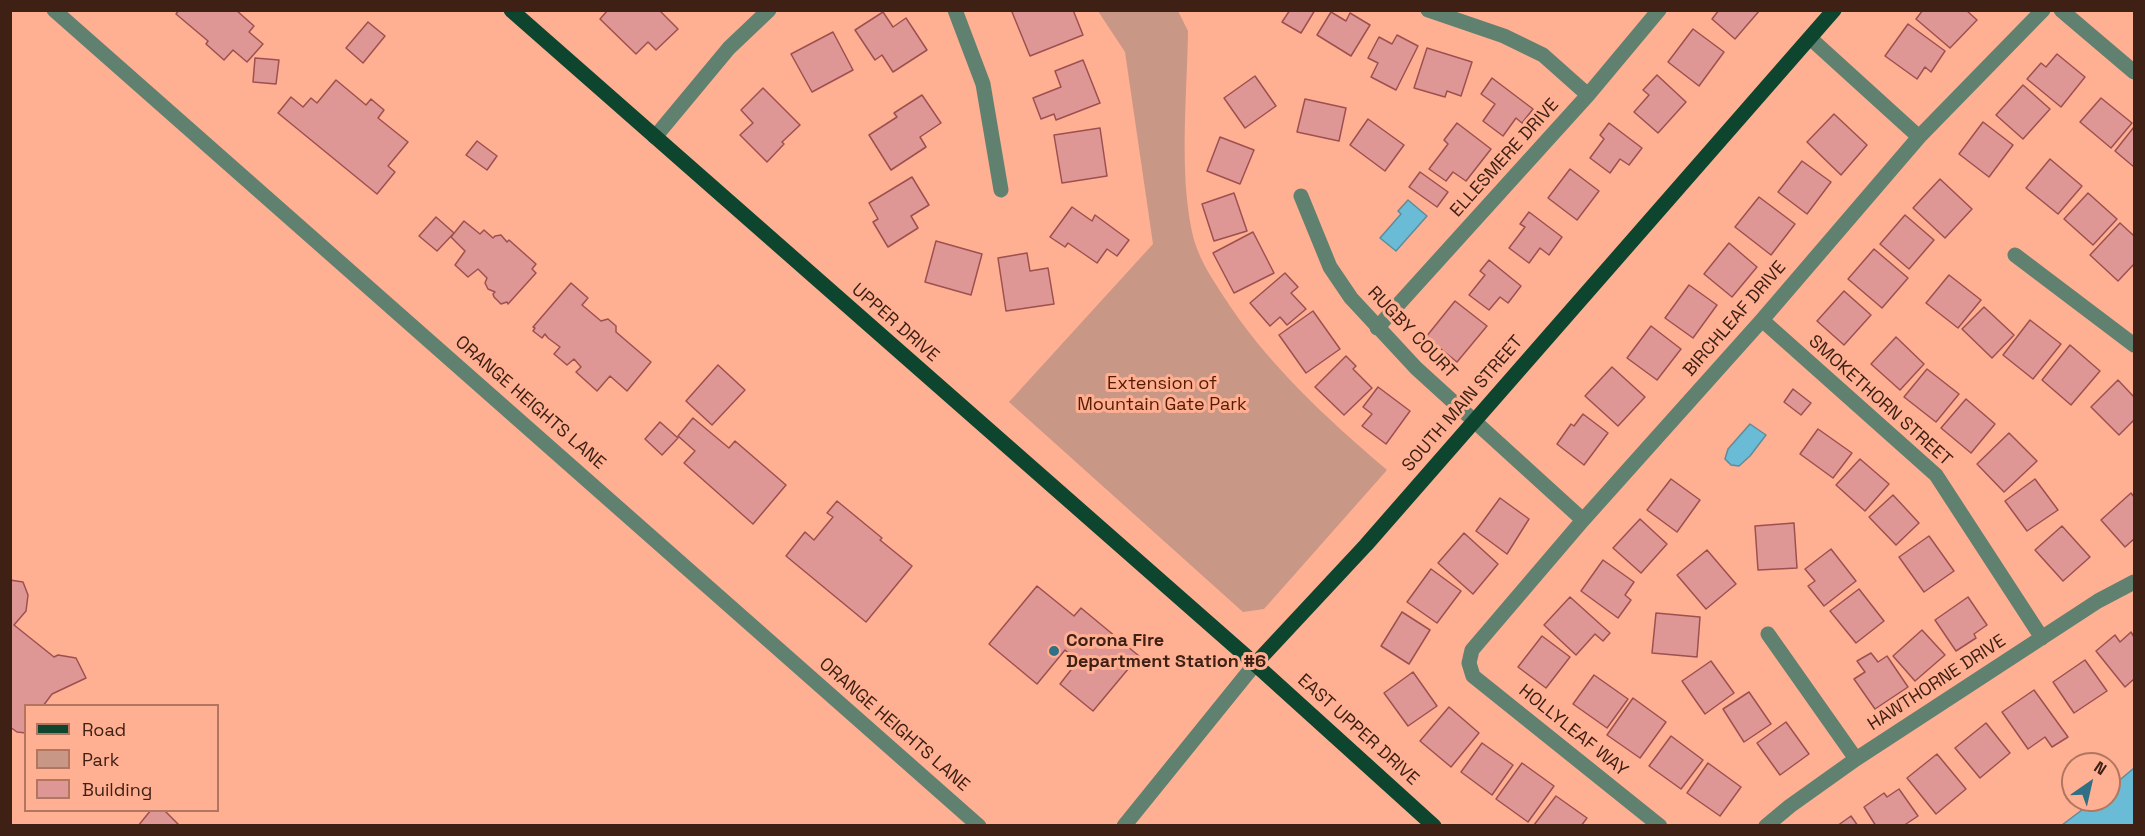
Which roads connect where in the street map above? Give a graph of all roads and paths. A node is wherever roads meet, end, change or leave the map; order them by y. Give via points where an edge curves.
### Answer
1 (54, 10) edge
2 (511, 10) edge
3 (770, 10) edge
4 (955, 10) edge
5 (1428, 10) edge
6 (1659, 10) edge
7 (1834, 10) edge
8 (2043, 10) edge
9 (2061, 10) edge
10 (1810, 38) junction
11 (2134, 72) edge
12 (1588, 95) junction
13 (655, 137) junction
14 (1919, 137) junction
15 (1001, 190) dead end
16 (1301, 196) dead end
17 (2015, 255) dead end
18 (1762, 320) junction
19 (1377, 328) junction
20 (2134, 345) edge
21 (1474, 421) junction
22 (1583, 520) junction
23 (2134, 582) edge
24 (1768, 634) dead end
25 (2042, 638) junction
26 (1469, 663) joint
27 (1255, 664) junction
28 (1856, 759) junction
29 (979, 825) edge
30 (1124, 825) edge
31 (1434, 825) edge
32 (1660, 825) edge
33 (1766, 825) edge

1 - 29 street, ORANGE HEIGHTS LANE
2 - 13 main road, UPPER DRIVE
3 - 13 street via 729,48
4 - 15 street via 983,84
5 - 12 street via 1504,36 1543,55
6 - 12 street, ELLESMERE DRIVE
7 - 10 main road, SOUTH MAIN STREET
8 - 14 street, BIRCHLEAF DRIVE
9 - 11 street
10 - 14 street
10 - 21 main road, SOUTH MAIN STREET
12 - 19 street, ELLESMERE DRIVE
13 - 27 main road, UPPER DRIVE
14 - 18 street, BIRCHLEAF DRIVE
16 - 19 street, RUGBY COURT via 1330,267
17 - 20 street
18 - 22 street, BIRCHLEAF DRIVE
18 - 25 street, SMOKETHORN STREET via 1936,475
19 - 21 street, RUGBY COURT
21 - 22 street, RUGBY COURT
21 - 27 main road, SOUTH MAIN STREET
22 - 26 street, BIRCHLEAF DRIVE via 1472,650
23 - 25 street, HAWTHORNE DRIVE
24 - 28 street
25 - 28 street, HAWTHORNE DRIVE
26 - 32 street, HOLLYLEAF WAY via 1473,676
27 - 30 street, SOUTH MAIN STREET
27 - 31 main road, EAST UPPER DRIVE
28 - 33 street, HAWTHORNE DRIVE

